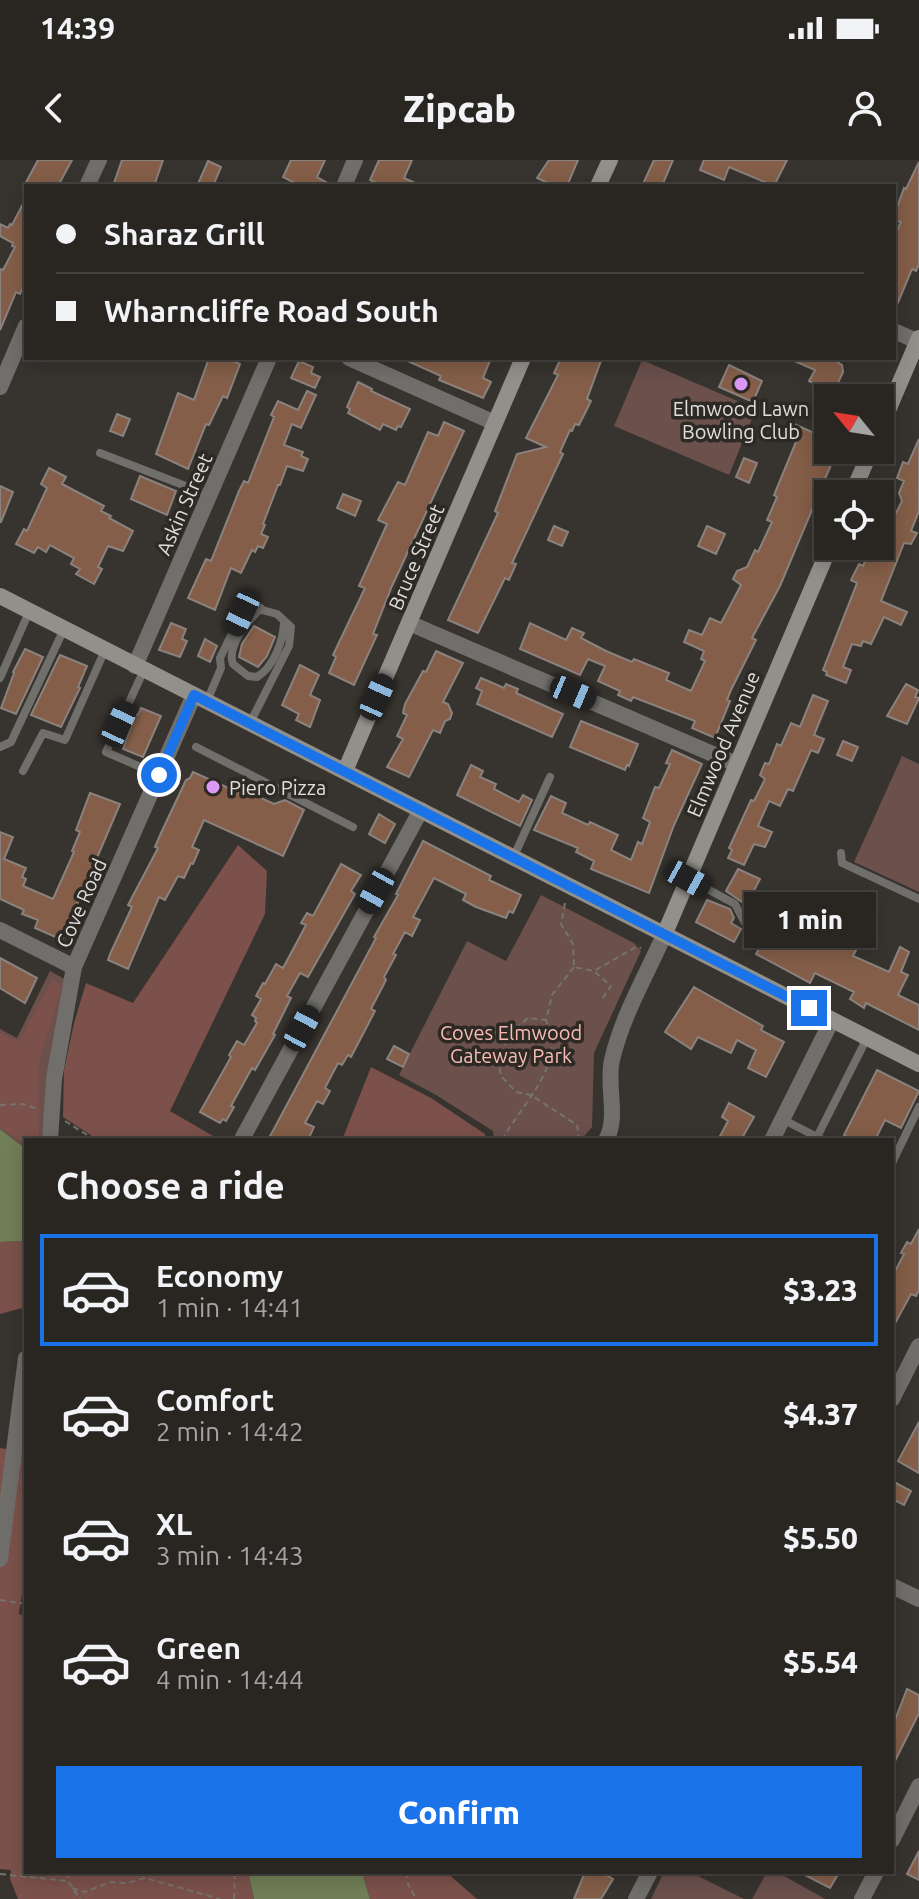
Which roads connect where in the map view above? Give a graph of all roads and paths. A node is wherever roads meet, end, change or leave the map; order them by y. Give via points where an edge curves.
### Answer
1 (99, 160) edge
2 (355, 160) edge
3 (610, 160) edge
4 (88, 184) edge
5 (345, 184) edge
6 (599, 184) edge
7 (24, 331) edge
8 (896, 332) edge
9 (919, 340) edge
10 (268, 360) edge
11 (353, 360) edge
12 (522, 360) edge
13 (0, 387) edge
14 (894, 397) edge
15 (495, 423) junction
16 (100, 453) dead end
17 (209, 495) junction
18 (824, 560) edge
19 (0, 596) edge
20 (261, 608) junction
21 (30, 611) junction
22 (284, 621) junction
23 (409, 623) junction
24 (64, 629) junction
25 (105, 650) junction
26 (139, 668) junction
27 (0, 678) edge
28 (200, 698) junction
29 (250, 723) junction
30 (0, 747) edge
31 (196, 747) dead end
32 (736, 764) junction
33 (23, 771) dead end
34 (345, 771) junction
35 (159, 775) junction
36 (550, 777) dead end
37 (421, 810) junction
38 (353, 827) dead end
39 (841, 853) dead end
40 (514, 856) junction
41 (688, 879) junction
42 (919, 899) edge
43 (565, 903) dead end
44 (0, 930) edge
45 (762, 932) dead end
46 (665, 933) junction
47 (657, 951) junction
48 (74, 967) junction
49 (574, 967) junction
50 (594, 971) junction
51 (602, 999) dead end
52 (546, 1020) junction
53 (832, 1020) junction
54 (553, 1035) junction
55 (867, 1038) junction
56 (584, 1041) dead end
57 (919, 1064) edge
58 (531, 1095) junction
59 (0, 1105) edge
60 (919, 1107) edge
61 (53, 1113) junction
62 (782, 1119) junction
63 (243, 1137) dead end
64 (50, 1138) edge
65 (92, 1138) edge
66 (503, 1138) edge
67 (579, 1138) edge
68 (607, 1138) edge
69 (773, 1138) edge
70 (820, 1138) edge
71 (894, 1159) edge
72 (919, 1346) edge
73 (24, 1373) edge
74 (894, 1395) edge
75 (0, 1559) edge
76 (894, 1587) edge
77 (919, 1599) edge
78 (0, 1600) edge
79 (24, 1604) edge
80 (919, 1786) edge
81 (894, 1836) edge
82 (0, 1874) edge
83 (69, 1874) edge
84 (235, 1874) edge
85 (407, 1874) edge
86 (649, 1874) edge
87 (875, 1874) edge
88 (68, 1881) junction
89 (72, 1888) junction
90 (80, 1899) edge
91 (220, 1899) edge
92 (234, 1899) edge
93 (416, 1899) edge
94 (636, 1899) edge
95 (862, 1899) edge

1 - 4 street
2 - 5 street
3 - 6 street
7 - 13 street
8 - 9 street
9 - 14 street
10 - 17 street, Askin Street
11 - 15 street
12 - 15 street, Bruce Street
15 - 23 street, Bruce Street
16 - 17 lane
17 - 26 street, Askin Street
18 - 32 street, Elmwood Avenue
19 - 21 street
20 - 22 lane
20 - 22 lane via 231,653 233,664 248,676 257,677 267,669 282,640
20 - 28 lane via 242,613 220,658 221,668
21 - 24 street
21 - 27 lane
22 - 29 lane via 291,627 289,646
23 - 32 street
23 - 34 street, Bruce Street
24 - 25 street
24 - 30 lane via 11,742
25 - 26 street
25 - 33 lane via 65,740 43,733
26 - 28 street
26 - 35 lane via 106,752
28 - 29 street
28 - 35 street, Cove Road
29 - 34 street
31 - 38 lane
32 - 41 street, Elmwood Avenue
34 - 37 street
35 - 48 street, Cove Road
36 - 40 lane
37 - 40 street
37 - 63 street
39 - 42 lane via 842,863
40 - 46 street
41 - 45 lane via 735,904 745,923
41 - 46 street, Elmwood Avenue
43 - 49 path via 561,924 573,944
44 - 48 street
46 - 47 street, Elmwood Avenue
46 - 53 street
47 - 50 path via 636,947
47 - 68 street, Elmwood Avenue via 612,1058 612,1122
48 - 61 street, Cove Road
49 - 50 path
49 - 52 path via 552,995
50 - 51 path via 611,986
52 - 54 path
52 - 58 path via 528,1018 509,1034 499,1063 501,1076 516,1092
53 - 55 street
53 - 62 street
54 - 56 path
54 - 58 path via 550,1067
55 - 57 street
55 - 70 lane
58 - 66 path
58 - 67 path via 577,1125
59 - 61 path via 23,1104
60 - 71 lane
61 - 64 street, Cove Road
61 - 65 path
62 - 69 street
62 - 70 lane
72 - 74 street
73 - 75 street
76 - 77 street
78 - 79 path
80 - 81 street
82 - 88 path
83 - 88 path
84 - 92 path
85 - 93 path
86 - 94 street
87 - 95 street
88 - 89 path
89 - 90 path
89 - 91 path via 85,1892 145,1878

